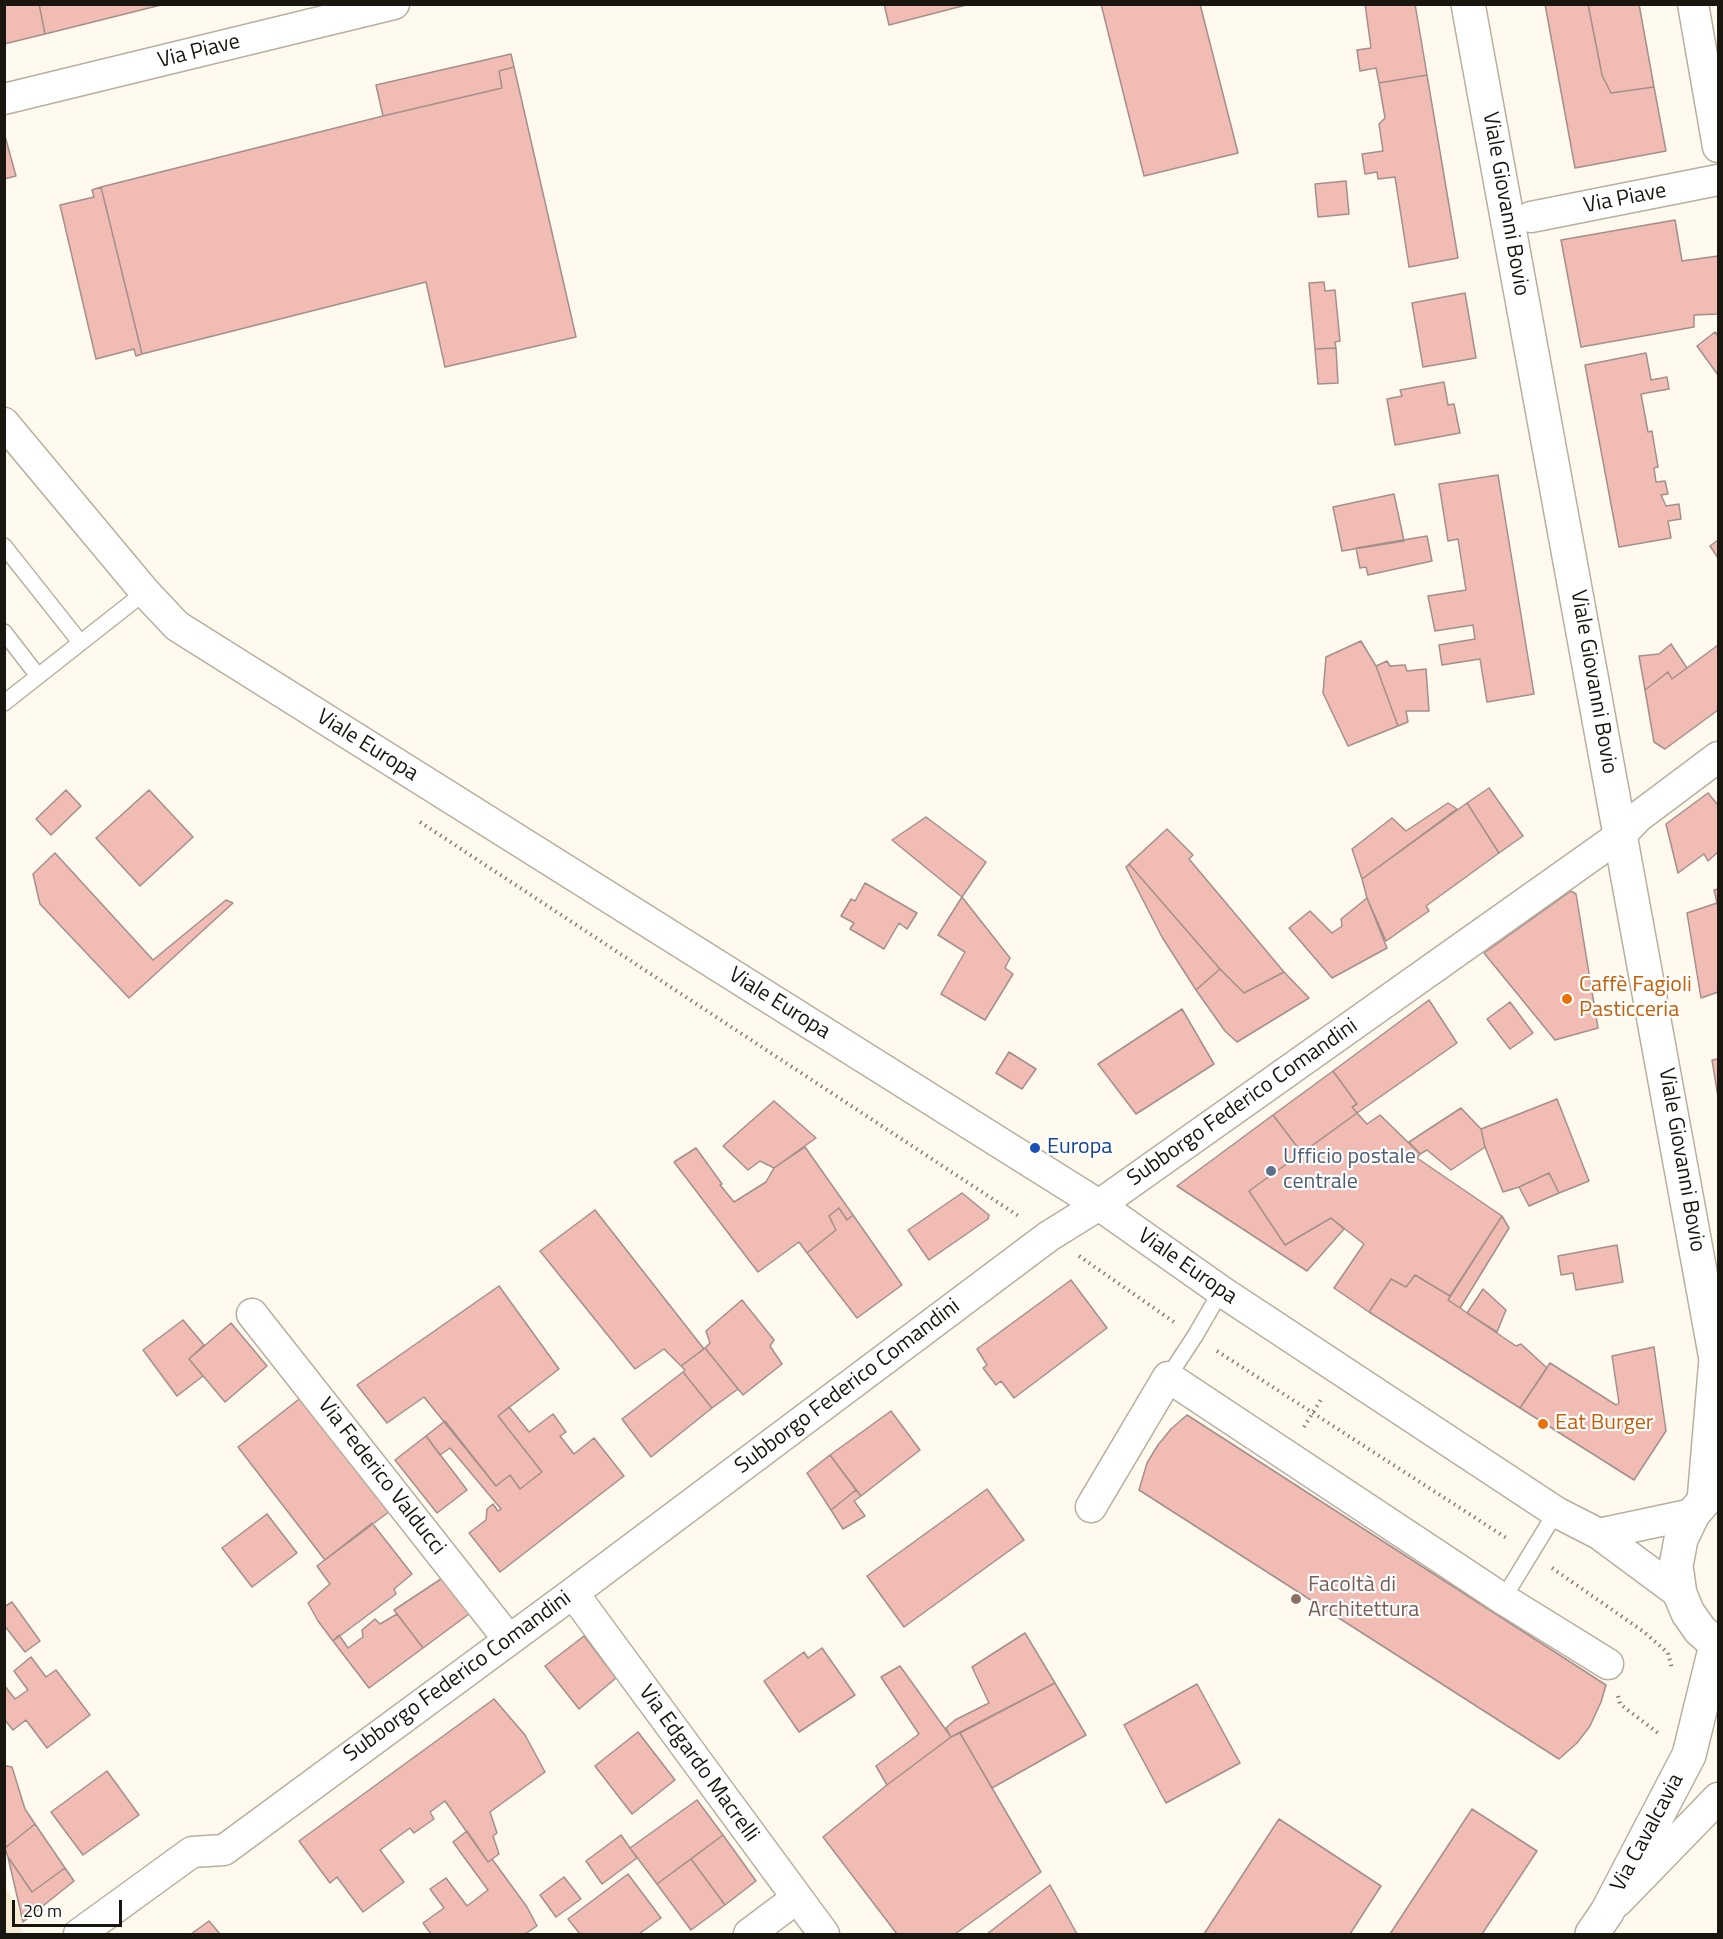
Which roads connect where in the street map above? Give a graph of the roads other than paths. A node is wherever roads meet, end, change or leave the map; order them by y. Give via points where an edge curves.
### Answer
1 (394, 4) edge
2 (1468, 4) edge
3 (1693, 4) edge
4 (4, 99) edge
5 (1719, 147) edge
6 (1719, 180) edge
7 (1532, 217) dead end
8 (4, 423) edge
9 (4, 546) edge
10 (145, 592) junction
11 (4, 632) edge
12 (80, 642) junction
13 (38, 676) junction
14 (4, 703) edge
15 (1719, 757) edge
16 (1621, 835) junction
17 (1099, 1205) junction
18 (1221, 1291) junction
19 (252, 1314) dead end
20 (1718, 1361) edge
21 (1168, 1377) junction
22 (1705, 1502) edge
23 (1091, 1507) dead end
24 (1556, 1512) junction
25 (1599, 1534) junction
26 (573, 1593) junction
27 (1680, 1594) junction
28 (1503, 1599) junction
29 (509, 1640) junction
30 (1717, 1645) edge
31 (1608, 1664) road end
32 (1719, 1726) edge
33 (1689, 1755) junction
34 (1719, 1798) edge
35 (797, 1898) junction
36 (1604, 1925) edge
37 (79, 1935) edge
38 (749, 1935) edge
39 (824, 1935) edge

1 - 4 street, Via Piave
2 - 16 main road, Viale Giovanni Bovio
3 - 5 street
6 - 7 street, Via Piave
8 - 10 street, Viale Europa
9 - 12 lane
10 - 12 lane
10 - 17 street, Viale Europa via 177,626
11 - 13 lane
12 - 13 lane
13 - 14 lane
15 - 16 street, Subborgo Federico Comandini via 1638,817
16 - 17 street, Subborgo Federico Comandini
16 - 20 main road, Viale Giovanni Bovio
17 - 18 street, Viale Europa
17 - 26 street, Subborgo Federico Comandini via 1049,1236
18 - 21 lane
18 - 24 street, Viale Europa
19 - 29 street, Via Federico Valducci
20 - 22 main road, Viale Giovanni Bovio
21 - 23 street
21 - 28 street
22 - 25 street
22 - 27 main road, Viale Giovanni Bovio via 1681,1539 1676,1566
24 - 25 street, Viale Europa
24 - 28 lane
25 - 27 street, Viale Europa
26 - 29 street, Subborgo Federico Comandini
26 - 35 street, Via Edgardo Macrelli
27 - 30 main road, Viale Giovanni Bovio via 1700,1630
28 - 31 street
29 - 37 street, Subborgo Federico Comandini via 224,1850 192,1852
30 - 33 main road, Via Cavalcavia
32 - 33 main road, Via Cavalcavia
33 - 36 main road, Via Cavalcavia
34 - 36 street, Via Cavalcavia
35 - 38 street
35 - 39 street, Via Edgardo Macrelli

